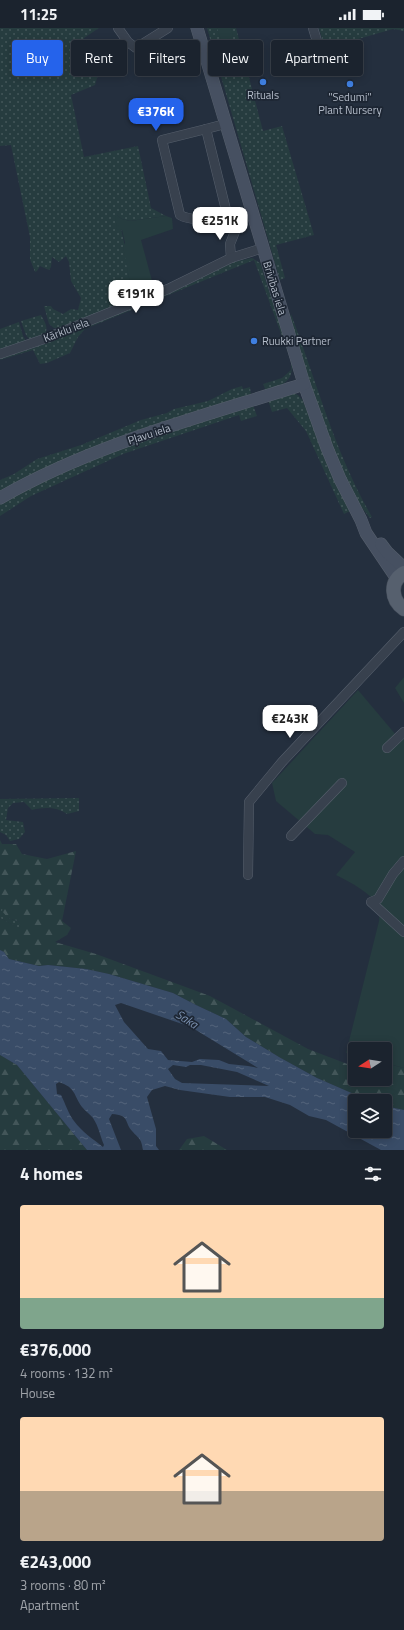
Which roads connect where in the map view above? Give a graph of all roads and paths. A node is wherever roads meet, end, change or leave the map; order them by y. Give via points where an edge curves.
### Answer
1 (118, 28) edge
2 (168, 28) edge
3 (197, 28) edge
4 (313, 28) edge
5 (317, 40) edge
6 (225, 124) junction
7 (206, 129) junction
8 (227, 214) junction
9 (263, 248) junction
10 (230, 258) junction
11 (0, 354) edge
12 (304, 384) junction
13 (0, 498) edge
14 (402, 573) edge
15 (402, 611) edge
16 (404, 632) edge
17 (404, 732) edge
18 (387, 748) dead end
19 (342, 783) dead end
20 (290, 836) dead end
21 (404, 861) edge
22 (248, 875) dead end
23 (403, 930) edge

1 - 2 street via 136,48
3 - 6 main road, Brīvības iela
4 - 5 street
6 - 7 street
6 - 9 main road, Brīvības iela
7 - 8 street
7 - 8 street via 162,140 178,209 182,216 195,218
8 - 10 street via 234,214 238,224 230,244
9 - 10 street, Kārklu iela
9 - 12 main road, Brīvības iela
10 - 11 street, Kārklu iela via 168,289
12 - 13 main road, Pļavu iela via 132,439 39,477
12 - 14 main road, Brīvības iela via 326,448 366,533
14 - 15 main road via 393,590
16 - 22 street via 282,762 249,802
17 - 18 street
19 - 20 street
21 - 23 street via 378,899 371,902

